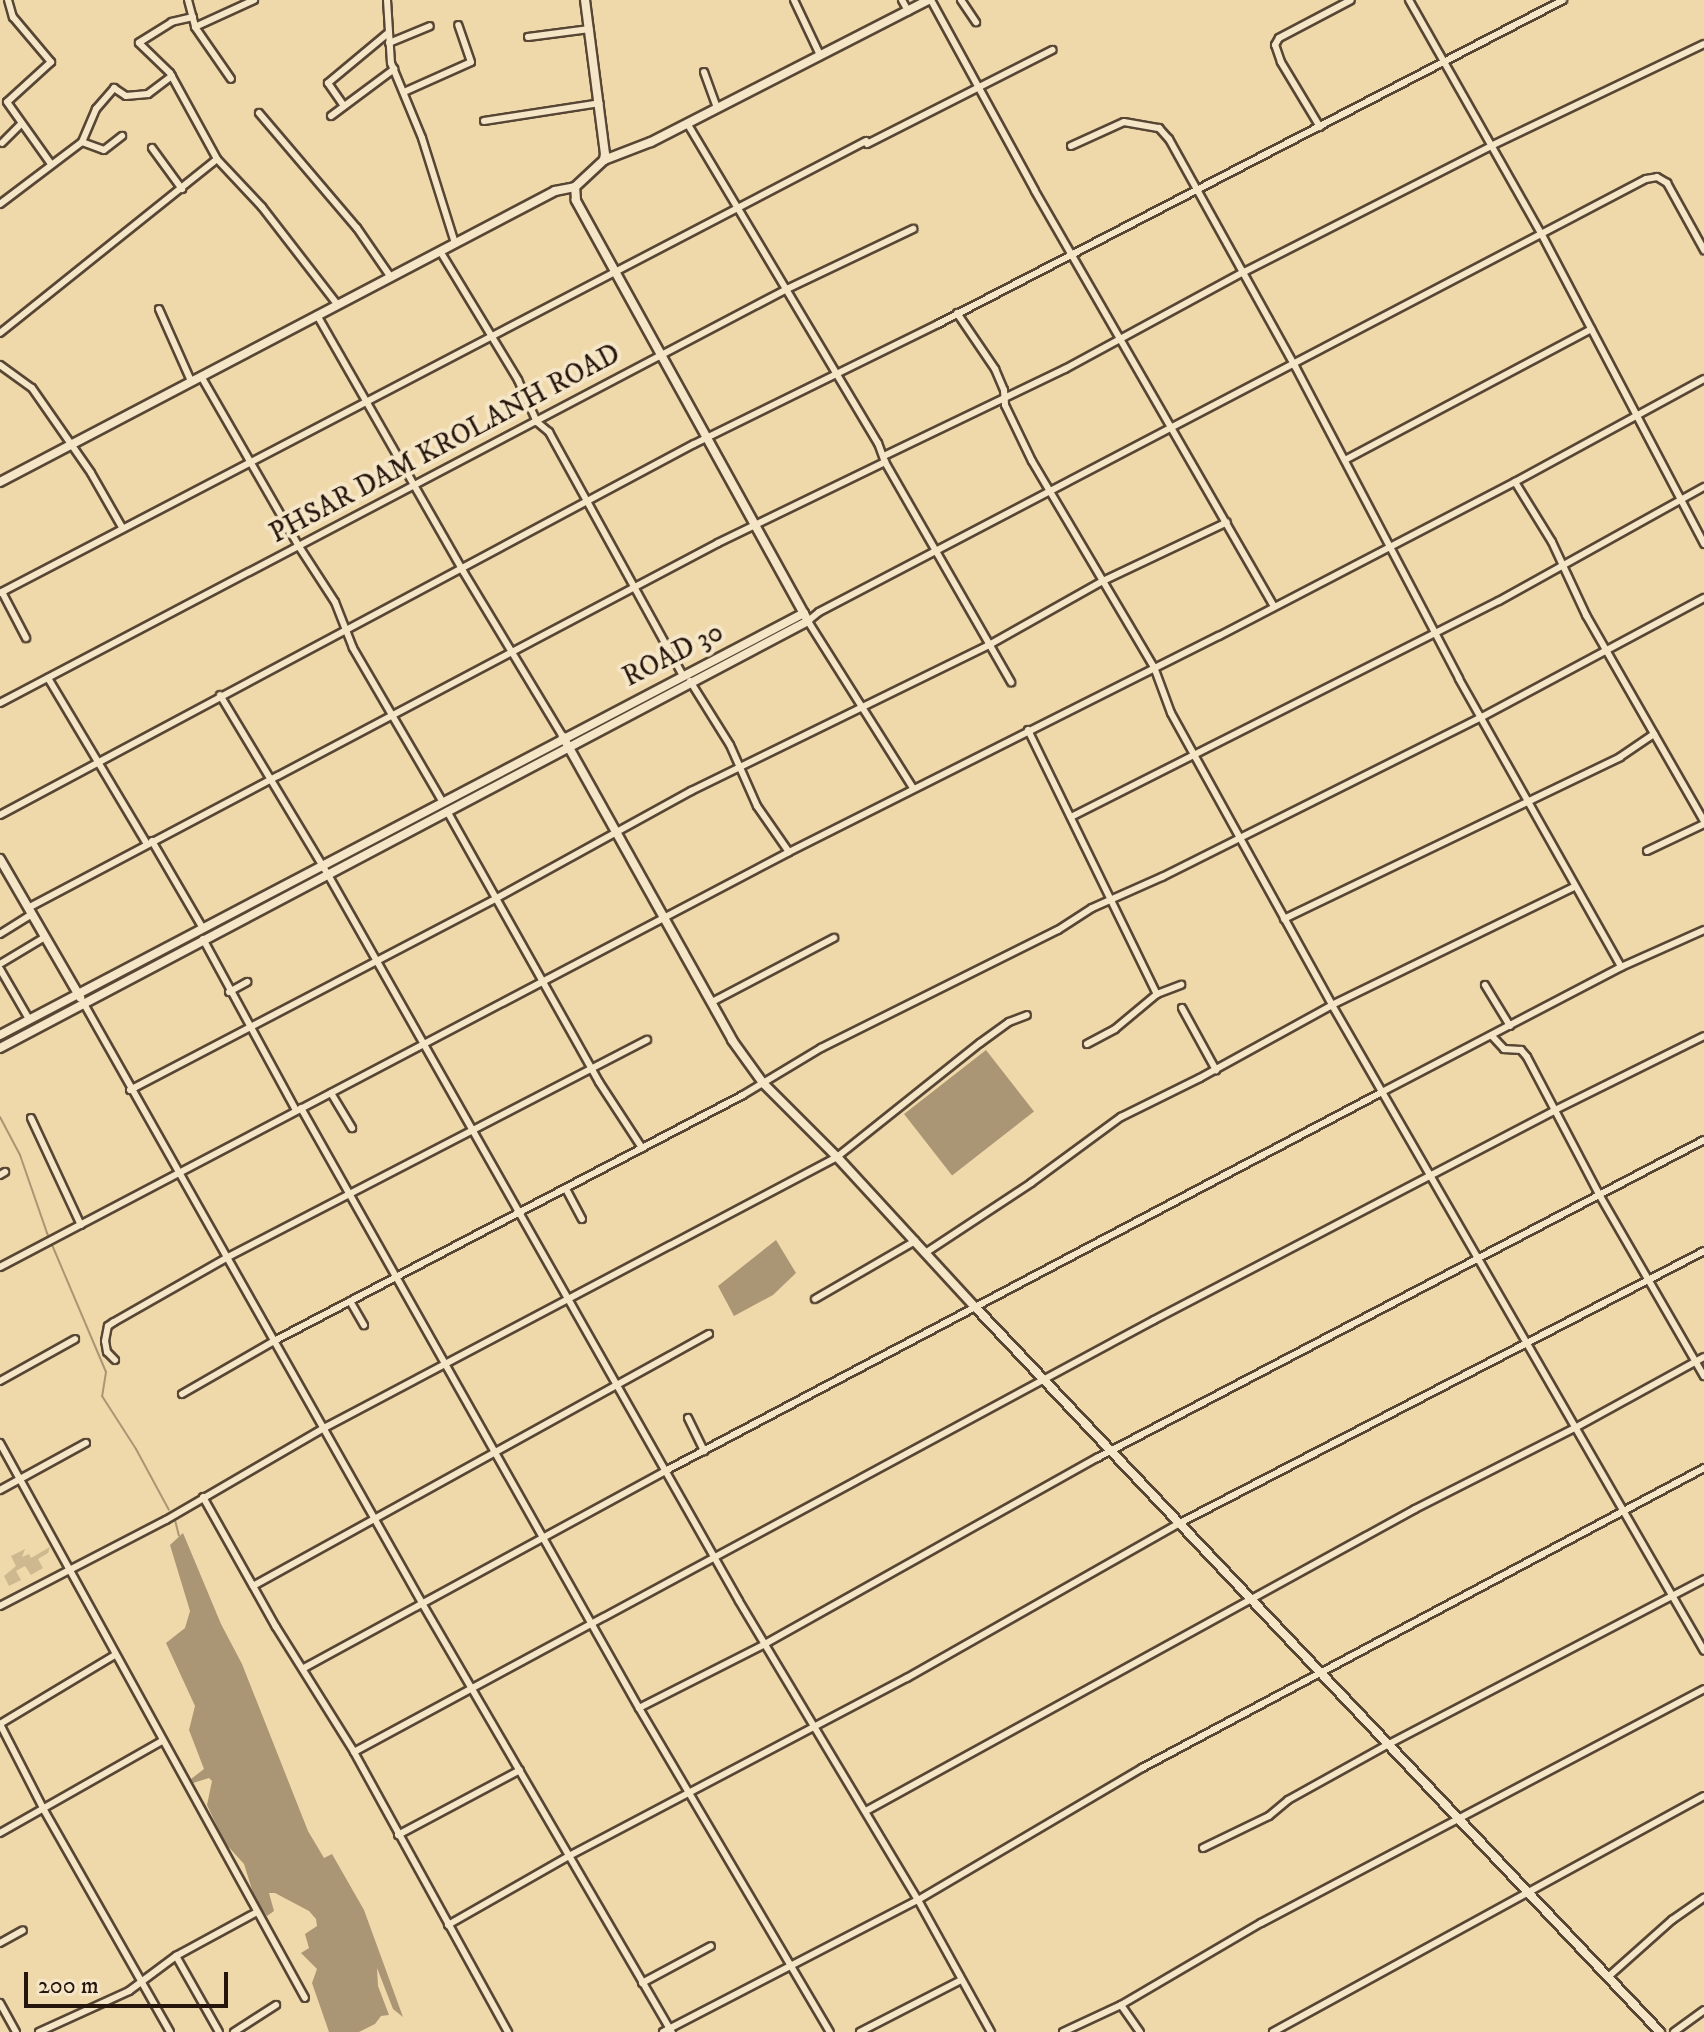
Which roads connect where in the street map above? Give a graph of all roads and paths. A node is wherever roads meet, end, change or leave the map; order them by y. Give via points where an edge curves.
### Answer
1 (188, 0) edge
2 (254, 0) edge
3 (387, 0) edge
4 (585, 0) edge
5 (794, 0) edge
6 (902, 0) edge
7 (930, 0) edge
8 (961, 0) edge
9 (1351, 0) edge
10 (1409, 0) edge
11 (1563, 0) edge
12 (8, 3) edge
13 (0, 10) edge
14 (908, 11) junction
15 (193, 17) junction
16 (976, 22) dead end
17 (458, 25) dead end
18 (430, 26) dead end
19 (195, 27) junction
20 (589, 29) junction
21 (388, 33) junction
22 (528, 37) dead end
23 (389, 43) junction
24 (1704, 44) edge
25 (1052, 50) dead end
26 (820, 55) junction
27 (1443, 61) junction
28 (394, 69) junction
29 (704, 72) dead end
30 (172, 76) junction
31 (231, 79) dead end
32 (980, 87) junction
33 (404, 92) junction
34 (600, 103) junction
35 (344, 106) junction
36 (717, 108) junction
37 (259, 113) dead end
38 (331, 116) dead end
39 (484, 121) dead end
40 (687, 123) junction
41 (21, 124) junction
42 (1320, 127) junction
43 (122, 136) dead end
44 (82, 142) junction
45 (2, 143) dead end
46 (1071, 146) dead end
47 (1491, 146) junction
48 (152, 148) dead end
49 (217, 159) junction
50 (604, 160) junction
51 (51, 164) junction
52 (575, 187) junction
53 (182, 189) junction
54 (1197, 189) junction
55 (0, 204) edge
56 (739, 209) junction
57 (913, 229) dead end
58 (1542, 235) junction
59 (455, 243) junction
60 (1704, 250) edge
61 (440, 251) junction
62 (1074, 254) junction
63 (614, 271) junction
64 (1244, 272) junction
65 (390, 276) junction
66 (787, 289) junction
67 (337, 304) junction
68 (159, 309) dead end
69 (957, 313) junction
70 (317, 315) junction
71 (1591, 329) junction
72 (0, 333) edge
73 (491, 338) junction
74 (1122, 339) junction
75 (663, 355) junction
76 (0, 365) edge
77 (1295, 366) junction
78 (201, 376) junction
79 (837, 376) junction
80 (1704, 379) edge
81 (191, 381) junction
82 (1004, 400) junction
83 (368, 401) junction
84 (1635, 417) junction
85 (537, 422) junction
86 (1172, 429) junction
87 (710, 438) junction
88 (69, 445) junction
89 (884, 459) junction
90 (1345, 460) junction
91 (251, 462) junction
92 (0, 482) edge
93 (1515, 482) junction
94 (415, 484) junction
95 (1704, 487) edge
96 (1051, 492) junction
97 (1680, 499) junction
98 (586, 503) junction
99 (1227, 522) junction
100 (755, 525) junction
101 (123, 529) junction
102 (1704, 544) edge
103 (298, 545) junction
104 (1391, 545) junction
105 (936, 551) junction
106 (1563, 566) junction
107 (463, 571) junction
108 (1103, 581) junction
109 (635, 589) junction
110 (1, 593) edge
111 (1704, 598) edge
112 (1274, 606) junction
113 (806, 617) junction
114 (346, 632) junction
115 (1437, 633) junction
116 (26, 638) dead end
117 (991, 644) junction
118 (1607, 651) junction
119 (511, 653) junction
120 (1154, 667) junction
121 (682, 674) junction
122 (48, 678) junction
123 (690, 681) junction
124 (1011, 682) dead end
125 (220, 695) junction
126 (0, 703) edge
127 (864, 707) junction
128 (392, 715) junction
129 (1482, 717) junction
130 (1028, 730) junction
131 (1654, 734) junction
132 (563, 737) junction
133 (569, 746) junction
134 (1192, 754) junction
135 (98, 760) junction
136 (739, 768) junction
137 (269, 779) junction
138 (913, 788) junction
139 (1528, 800) junction
140 (442, 801) junction
141 (447, 811) junction
142 (0, 815) edge
143 (1071, 817) junction
144 (1704, 823) edge
145 (617, 833) junction
146 (1240, 839) junction
147 (150, 842) junction
148 (1647, 851) dead end
149 (789, 852) junction
150 (0, 859) edge
151 (321, 864) junction
152 (3, 871) edge
153 (327, 873) junction
154 (1574, 887) junction
155 (497, 898) junction
156 (1110, 900) junction
157 (30, 911) junction
158 (664, 918) junction
159 (1284, 919) junction
160 (202, 927) junction
161 (1704, 930) edge
162 (0, 934) edge
163 (45, 937) junction
164 (834, 938) dead end
165 (203, 939) junction
166 (374, 962) junction
167 (0, 966) edge
168 (1621, 967) junction
169 (544, 981) junction
170 (247, 982) dead end
171 (1181, 985) dead end
172 (1485, 985) dead end
173 (229, 992) junction
174 (77, 993) junction
175 (1157, 994) junction
176 (83, 1002) junction
177 (712, 1002) junction
178 (1332, 1005) junction
179 (1182, 1008) dead end
180 (1027, 1015) dead end
181 (29, 1019) junction
182 (249, 1025) junction
183 (1510, 1026) junction
184 (0, 1035) edge
185 (1492, 1036) junction
186 (1704, 1036) edge
187 (647, 1040) dead end
188 (422, 1044) junction
189 (1087, 1044) dead end
190 (0, 1048) edge
191 (593, 1067) junction
192 (1216, 1070) junction
193 (763, 1083) junction
194 (130, 1090) junction
195 (1382, 1092) junction
196 (331, 1093) junction
197 (298, 1109) junction
198 (1555, 1110) junction
199 (31, 1118) dead end
200 (352, 1128) dead end
201 (471, 1130) junction
202 (1704, 1140) edge
203 (642, 1148) junction
204 (841, 1154) junction
205 (178, 1173) junction
206 (1431, 1176) junction
207 (566, 1189) junction
208 (350, 1193) junction
209 (1600, 1196) junction
210 (520, 1213) junction
211 (582, 1219) dead end
212 (81, 1225) junction
213 (915, 1241) junction
214 (1704, 1251) edge
215 (925, 1253) junction
216 (228, 1257) junction
217 (1479, 1259) junction
218 (0, 1267) edge
219 (400, 1278) junction
220 (1649, 1278) junction
221 (570, 1299) junction
222 (815, 1299) dead end
223 (350, 1301) junction
224 (976, 1308) junction
225 (364, 1325) dead end
226 (709, 1334) dead end
227 (75, 1339) dead end
228 (276, 1340) junction
229 (1529, 1344) junction
230 (1704, 1357) edge
231 (115, 1360) dead end
232 (448, 1363) junction
233 (1697, 1363) junction
234 (1704, 1376) edge
235 (1043, 1380) junction
236 (0, 1381) edge
237 (619, 1384) junction
238 (182, 1394) dead end
239 (688, 1418) dead end
240 (326, 1427) junction
241 (1575, 1428) junction
242 (0, 1443) edge
243 (86, 1443) dead end
244 (1113, 1450) junction
245 (704, 1451) junction
246 (496, 1452) junction
247 (1704, 1468) edge
248 (667, 1470) junction
249 (20, 1480) junction
250 (0, 1490) edge
251 (203, 1497) junction
252 (1622, 1510) junction
253 (375, 1518) junction
254 (1180, 1523) junction
255 (544, 1538) junction
256 (716, 1557) junction
257 (70, 1569) junction
258 (1704, 1579) edge
259 (253, 1586) junction
260 (1671, 1596) junction
261 (1252, 1600) junction
262 (422, 1603) junction
263 (0, 1606) edge
264 (591, 1623) junction
265 (765, 1644) junction
266 (1704, 1651) edge
267 (115, 1655) junction
268 (304, 1668) junction
269 (1323, 1674) junction
270 (472, 1687) junction
271 (1704, 1689) edge
272 (639, 1708) junction
273 (0, 1724) edge
274 (815, 1726) junction
275 (162, 1741) junction
276 (1389, 1744) junction
277 (354, 1752) junction
278 (520, 1770) junction
279 (688, 1792) junction
280 (1704, 1796) edge
281 (44, 1810) junction
282 (866, 1811) junction
283 (1461, 1820) junction
284 (0, 1833) edge
285 (398, 1835) junction
286 (1203, 1848) dead end
287 (569, 1856) junction
288 (1529, 1892) junction
289 (1704, 1898) edge
290 (918, 1900) junction
291 (257, 1912) junction
292 (448, 1925) junction
293 (23, 1930) dead end
294 (0, 1943) edge
295 (711, 1946) dead end
296 (176, 1956) junction
297 (793, 1966) junction
298 (1608, 1977) junction
299 (961, 1980) junction
300 (142, 1982) junction
301 (642, 1983) junction
302 (305, 1998) dead end
303 (0, 2003) edge
304 (276, 2005) dead end
305 (1121, 2005) junction
306 (1704, 2010) edge
307 (668, 2031) edge
308 (16, 2032) edge
309 (39, 2032) edge
310 (170, 2032) edge
311 (219, 2032) edge
312 (234, 2032) edge
313 (508, 2032) edge
314 (830, 2032) edge
315 (860, 2032) edge
316 (991, 2032) edge
317 (1063, 2032) edge
318 (1140, 2032) edge
319 (1273, 2032) edge
320 (1660, 2032) edge
321 (1674, 2032) edge

1 - 15 street
2 - 19 street
3 - 21 street
4 - 20 street
5 - 26 street
6 - 14 street
7 - 14 street
7 - 32 street
8 - 16 street
9 - 42 street via 1275,45
10 - 27 street
11 - 27 street
12 - 13 street
12 - 41 street via 13,17 51,62 8,98 8,108
14 - 26 street
15 - 19 street
15 - 30 street via 172,22 139,43
17 - 33 street via 470,63
18 - 23 street
19 - 31 street
20 - 22 street
20 - 34 street
21 - 23 street
21 - 35 street via 328,83
23 - 28 street
24 - 47 street
25 - 32 street
26 - 36 street
27 - 42 street
27 - 47 street
28 - 33 street
28 - 35 street
29 - 36 street
30 - 44 street via 148,94 126,96 114,88 96,109
30 - 49 street
32 - 56 street
32 - 62 street
33 - 59 street
34 - 39 street
34 - 50 street
35 - 38 street
36 - 40 street
37 - 65 street via 357,228
40 - 50 street
40 - 56 street
41 - 45 street
41 - 51 street
42 - 54 street
43 - 44 street via 104,150
44 - 51 street
46 - 54 street via 1124,122 1148,125 1165,133
47 - 58 street
47 - 64 street
48 - 53 street
49 - 53 street
49 - 67 street via 262,207
50 - 52 street
51 - 55 street
52 - 59 street via 555,191
52 - 63 street via 578,206
53 - 72 street
54 - 62 street
54 - 64 street
56 - 63 street
56 - 66 street
57 - 66 street, PHSAR DAM KROLANH ROAD
58 - 60 street via 1657,177 1667,183
58 - 71 street
58 - 77 street
59 - 61 street
61 - 65 street
61 - 73 street
62 - 69 street
62 - 74 street
63 - 73 street
63 - 75 street
64 - 74 street
64 - 77 street
65 - 67 street
66 - 75 street, PHSAR DAM KROLANH ROAD
66 - 79 street
67 - 70 street
68 - 81 street
69 - 79 street
69 - 82 street via 995,369
70 - 78 street
70 - 83 street
71 - 84 street
71 - 90 street
73 - 83 street
73 - 85 street
74 - 82 street
74 - 86 street
75 - 85 street, PHSAR DAM KROLANH ROAD
75 - 87 street
76 - 88 street via 32,388
77 - 86 street
77 - 90 street
78 - 81 street
78 - 91 street
79 - 87 street
79 - 89 street
80 - 84 street
81 - 88 street
82 - 89 street
82 - 96 street
83 - 91 street
83 - 94 street
84 - 93 street
84 - 97 street
85 - 94 street, PHSAR DAM KROLANH ROAD
85 - 98 street via 549,432
86 - 96 street
86 - 99 street
87 - 98 street
87 - 100 street
88 - 92 street
88 - 101 street
89 - 100 street
89 - 105 street
90 - 104 street
91 - 101 street
91 - 103 street
93 - 104 street
93 - 106 street
94 - 103 street, PHSAR DAM KROLANH ROAD
94 - 107 street
95 - 97 street
96 - 105 street
96 - 108 street
97 - 102 street
97 - 106 street
98 - 107 street
98 - 109 street
99 - 108 street
99 - 112 street
100 - 109 street
100 - 113 street
101 - 110 street
103 - 114 street via 335,602
103 - 122 street, PHSAR DAM KROLANH ROAD
104 - 112 street
104 - 115 street
105 - 113 street
105 - 117 street
106 - 115 street
106 - 118 street
107 - 114 street
107 - 119 street
108 - 117 street
108 - 120 street
109 - 119 street
109 - 121 street
110 - 116 street
111 - 118 street
112 - 120 street
113 - 121 street, ROAD 30
113 - 123 street, ROAD 30
113 - 127 street
114 - 125 street
114 - 128 street
115 - 129 street
115 - 134 street
117 - 124 street
117 - 127 street
118 - 129 street
118 - 131 street
119 - 128 street
119 - 132 street
120 - 130 street
120 - 134 street
121 - 132 street, ROAD 30
122 - 126 street, PHSAR DAM KROLANH ROAD
122 - 135 street
123 - 133 street, ROAD 30
123 - 136 street
125 - 135 street
125 - 137 street
127 - 136 street
127 - 138 street
128 - 137 street
128 - 140 street
129 - 139 street
129 - 146 street
130 - 138 street
130 - 143 street
131 - 139 street via 1620,757
131 - 144 street
132 - 133 street
132 - 140 street, ROAD 30
133 - 141 street, ROAD 30
133 - 145 street
134 - 143 street
134 - 146 street
135 - 142 street
135 - 147 street
136 - 145 street
136 - 149 street
137 - 147 street
137 - 151 street
138 - 149 street
139 - 154 street
139 - 159 street via 1445,845
140 - 151 street, ROAD 30
141 - 153 street, ROAD 30
141 - 155 street
143 - 156 street
144 - 148 street
145 - 155 street
145 - 158 street
146 - 156 street
146 - 159 street
147 - 157 street
147 - 160 street
149 - 158 street
150 - 152 street
151 - 153 street
151 - 160 street, ROAD 30
152 - 157 street
153 - 165 street, ROAD 30
153 - 166 street
154 - 168 street
154 - 178 street
155 - 166 street
155 - 169 street
156 - 175 street
156 - 193 street
157 - 162 street
157 - 163 street
158 - 169 street
158 - 177 street
159 - 178 street
160 - 174 street, ROAD 30
161 - 168 street
163 - 167 street
163 - 174 street
164 - 177 street
165 - 173 street
165 - 176 street, ROAD 30
166 - 182 street
166 - 188 street
167 - 181 street
168 - 183 street
169 - 188 street
169 - 191 street
170 - 173 street
171 - 175 street
172 - 183 street
173 - 182 street
174 - 176 street
174 - 181 street, ROAD 30
175 - 189 street via 1115,1029
176 - 190 street, ROAD 30
176 - 194 street
177 - 193 street
178 - 192 street
178 - 195 street
179 - 192 street
180 - 204 street via 980,1043
181 - 184 street, ROAD 30
182 - 194 street
182 - 197 street
183 - 185 street
185 - 195 street
185 - 198 street via 1504,1049 1521,1050 1527,1057
186 - 198 street
187 - 191 street
188 - 196 street
188 - 201 street
191 - 201 street
191 - 203 street
192 - 215 street via 1121,1117
193 - 203 street
193 - 204 street
194 - 205 street
195 - 206 street
195 - 224 street
196 - 197 street
196 - 200 street
197 - 205 street
197 - 208 street
198 - 206 street
198 - 209 street
199 - 212 street
201 - 208 street
201 - 210 street
202 - 209 street
203 - 207 street
204 - 213 street
204 - 221 street
205 - 212 street
205 - 216 street
206 - 217 street
206 - 235 street
207 - 210 street
207 - 211 street
208 - 216 street
208 - 219 street
209 - 217 street
209 - 220 street
210 - 219 street
210 - 221 street
212 - 218 street
213 - 215 street
213 - 222 street
214 - 220 street
215 - 224 street
216 - 228 street
216 - 231 street via 108,1326 107,1352
217 - 229 street
217 - 244 street
219 - 223 street
219 - 232 street
220 - 229 street
220 - 233 street
221 - 232 street
221 - 237 street
223 - 225 street
223 - 228 street
224 - 235 street
224 - 245 street
226 - 237 street
227 - 236 street
228 - 238 street
228 - 240 street
229 - 241 street
229 - 254 street
230 - 233 street
232 - 240 street
232 - 246 street
233 - 234 street
233 - 241 street
235 - 244 street
235 - 256 street
237 - 246 street
237 - 248 street
239 - 245 street
240 - 251 street
240 - 253 street
241 - 252 street
241 - 261 street
242 - 249 street
243 - 249 street
244 - 254 street
244 - 265 street
245 - 248 street
246 - 253 street
246 - 255 street
247 - 252 street
248 - 255 street
248 - 256 street
249 - 250 street
249 - 257 street
251 - 257 street
251 - 259 street
252 - 260 street
252 - 269 street
253 - 259 street
253 - 262 street
254 - 261 street
254 - 274 street
255 - 262 street
255 - 264 street
256 - 264 street
256 - 265 street
257 - 263 street
257 - 267 street
258 - 260 street
259 - 268 street
260 - 266 street
260 - 276 street
261 - 269 street
261 - 282 street
262 - 268 street
262 - 270 street
264 - 270 street
264 - 272 street
265 - 272 street
265 - 274 street
267 - 273 street
267 - 275 street
268 - 277 street
269 - 276 street
269 - 290 street via 1142,1768
270 - 277 street
270 - 278 street
271 - 283 street
272 - 279 street
273 - 281 street
274 - 279 street
274 - 282 street
275 - 281 street
275 - 291 street
276 - 283 street
276 - 286 street via 1269,1816
277 - 285 street
278 - 285 street
278 - 287 street
279 - 287 street
279 - 297 street
280 - 288 street
281 - 284 street
281 - 300 street
282 - 290 street
283 - 288 street
283 - 305 street via 1261,1923
285 - 292 street
287 - 292 street
287 - 301 street
288 - 298 street
288 - 319 street
289 - 298 street
290 - 297 street
290 - 299 street
291 - 296 street
291 - 302 street
292 - 313 street
293 - 294 street
295 - 301 street
296 - 300 street
296 - 311 street
297 - 307 street
297 - 314 street
298 - 320 street
299 - 315 street
299 - 316 street
300 - 309 street
300 - 310 street
301 - 307 street
303 - 308 street
304 - 312 street
305 - 317 street
305 - 318 street
306 - 321 street

